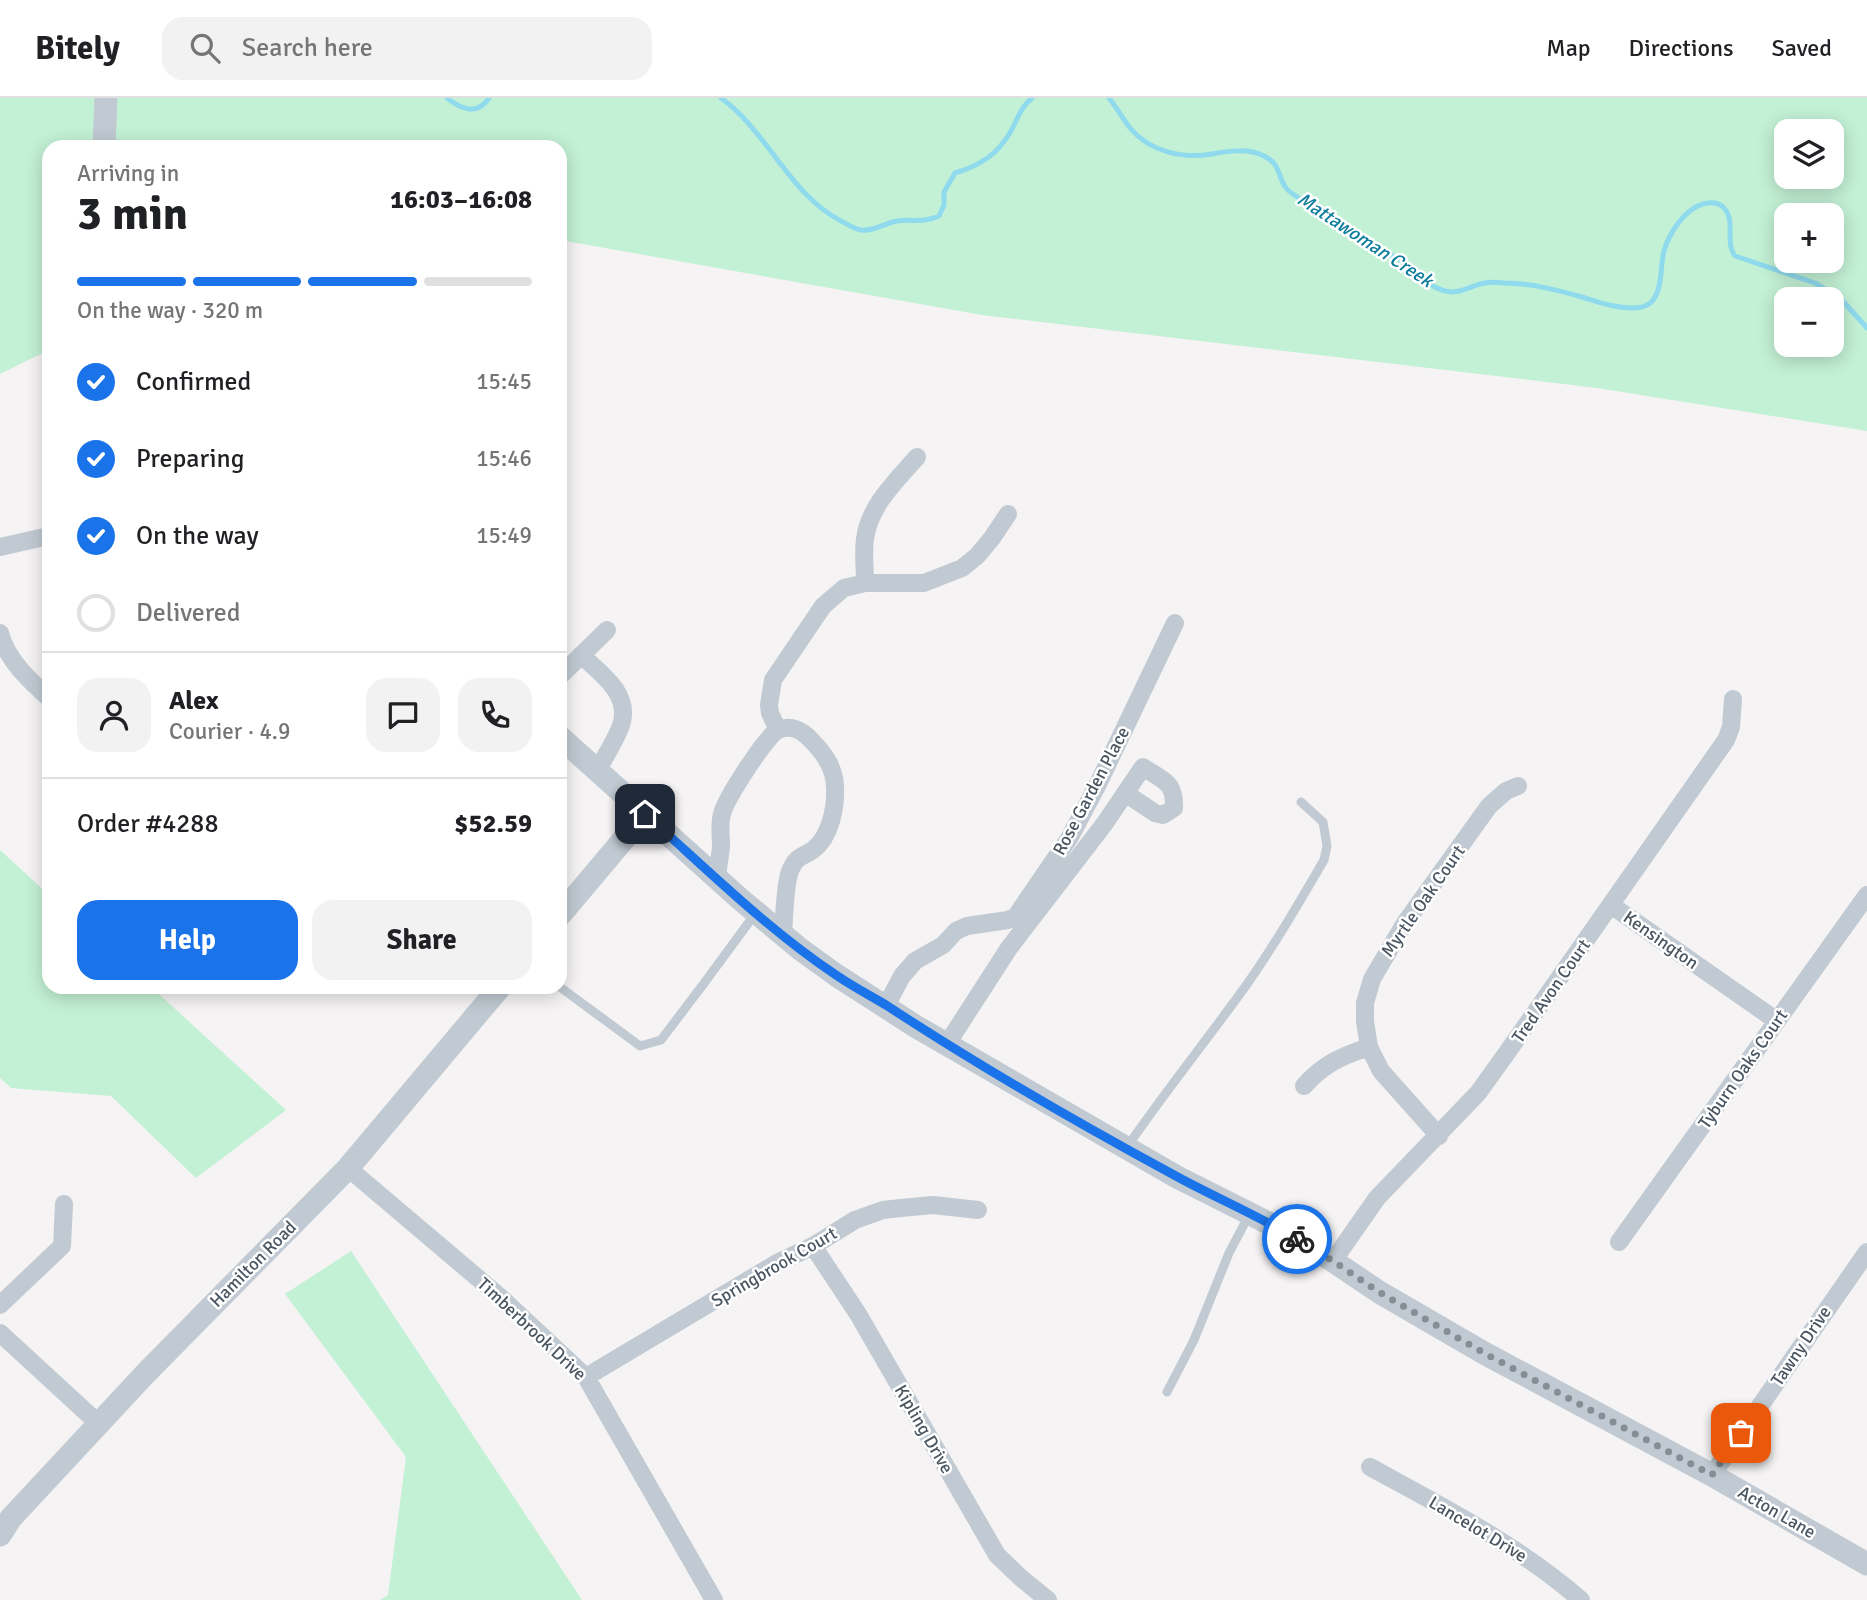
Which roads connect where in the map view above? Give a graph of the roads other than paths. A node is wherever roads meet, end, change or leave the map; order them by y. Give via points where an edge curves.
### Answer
1 (105, 102) edge
2 (104, 140) edge
3 (917, 457) dead end
4 (1008, 514) dead end
5 (42, 538) edge
6 (0, 547) edge
7 (865, 583) junction
8 (1175, 623) dead end
9 (607, 630) dead end
10 (0, 633) edge
11 (581, 655) junction
12 (567, 669) edge
13 (42, 692) edge
14 (1733, 699) dead end
15 (778, 730) junction
16 (567, 743) edge
17 (597, 771) junction
18 (1518, 786) dead end
19 (1125, 793) dead end
20 (1301, 802) dead end
21 (645, 814) junction
22 (717, 878) junction
23 (1867, 895) edge
24 (1611, 905) junction
25 (567, 907) edge
26 (756, 912) junction
27 (782, 934) junction
28 (567, 991) edge
29 (494, 994) edge
30 (886, 1006) junction
31 (1777, 1021) junction
32 (947, 1044) junction
33 (1369, 1046) junction
34 (1304, 1086) dead end
35 (1439, 1136) junction
36 (1126, 1148) junction
37 (348, 1168) junction
38 (64, 1204) dead end
39 (978, 1210) dead end
40 (1250, 1213) junction
41 (1619, 1242) dead end
42 (813, 1246) junction
43 (1867, 1252) edge
44 (1333, 1261) junction
45 (0, 1305) edge
46 (0, 1333) edge
47 (586, 1377) junction
48 (1167, 1392) dead end
49 (99, 1424) junction
50 (1370, 1467) dead end
51 (1712, 1475) junction
52 (0, 1535) edge
53 (1867, 1564) edge
54 (714, 1600) edge
55 (1048, 1600) edge
56 (1581, 1600) edge

1 - 2 street
3 - 7 street via 869,520 864,541
4 - 7 street via 992,538 961,568 924,583
5 - 6 street
7 - 15 street via 844,588 823,606 773,680 769,705
8 - 30 street, Rose Garden Place via 1070,837 1016,916 956,931 943,945 915,961
9 - 11 street
10 - 13 street via 24,676
11 - 12 street
11 - 17 street via 611,684 623,705 622,723
14 - 24 street, Tred Avon Court via 1726,740
15 - 22 street via 727,798 721,815
15 - 27 street via 794,728 805,733 825,754 835,784 833,813 823,839 799,856 789,873
16 - 17 street, Acton Lane
17 - 21 street, Acton Lane
18 - 33 street, Myrtle Oak Court via 1489,806 1385,955 1365,1003
19 - 32 street via 1009,948
20 - 36 lane via 1323,822 1324,860 1246,985
21 - 22 street, Acton Lane
21 - 25 street
22 - 26 street, Acton Lane
23 - 31 street, Tyburn Oaks Court
24 - 31 street, Kensington
24 - 35 street, Tred Avon Court via 1478,1093
26 - 27 street, Acton Lane
26 - 28 lane via 661,1040 640,1046
27 - 30 street, Acton Lane
29 - 37 street, Hamilton Road
30 - 32 street, Acton Lane
31 - 41 street, Tyburn Oaks Court
32 - 36 street, Acton Lane
33 - 34 street via 1326,1065
33 - 35 street, Myrtle Oak Court via 1381,1071
35 - 44 street, Tred Avon Court via 1377,1198
36 - 40 street, Acton Lane
37 - 47 street, Timberbrook Drive
37 - 49 street, Hamilton Road
38 - 45 street via 62,1246
39 - 42 street, Springbrook Court via 933,1205 883,1210 855,1220
40 - 44 street, Acton Lane
40 - 48 lane
42 - 47 street, Springbrook Court
42 - 55 street, Kipling Drive via 858,1314 997,1555
43 - 51 street, Tawny Drive
44 - 51 street, Acton Lane via 1484,1353
46 - 49 street
47 - 54 street, Timberbrook Drive
49 - 52 street, Hamilton Road via 10,1518
50 - 56 street, Lancelot Drive via 1494,1537
51 - 53 street, Acton Lane

